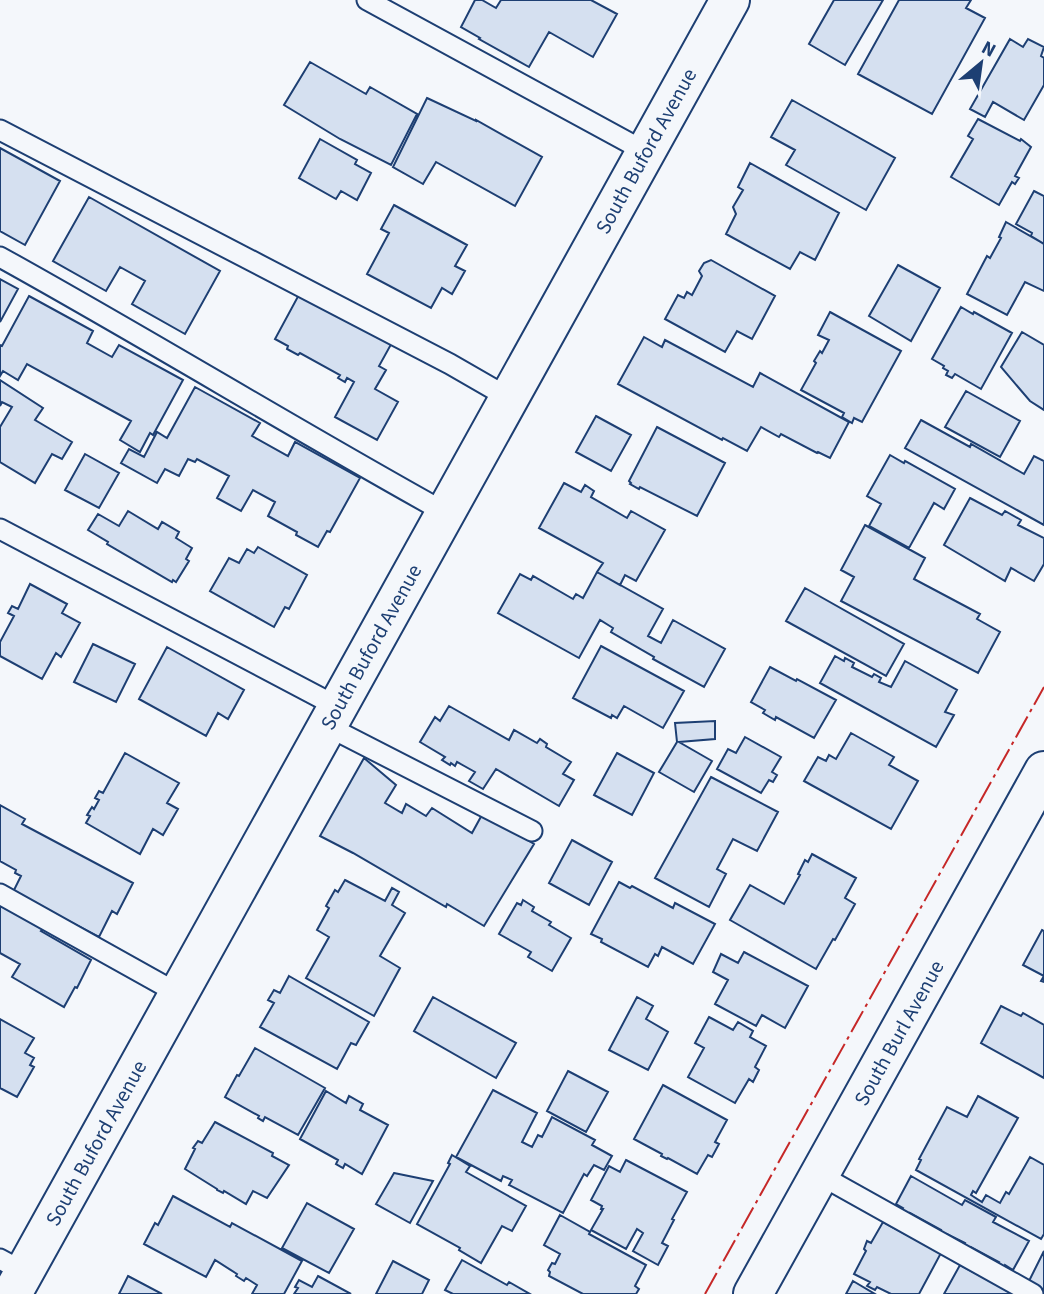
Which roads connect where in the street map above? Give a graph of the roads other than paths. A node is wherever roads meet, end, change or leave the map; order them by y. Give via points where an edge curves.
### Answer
1 (367, 0) edge
2 (730, 0) edge
3 (0, 130) edge
4 (646, 152) junction
5 (0, 257) edge
6 (509, 398) junction
7 (446, 513) junction
8 (0, 528) edge
9 (333, 717) junction
10 (1044, 771) edge
11 (532, 831) dead end
12 (0, 894) edge
13 (179, 993) junction
14 (820, 1175) junction
15 (12, 1275) edge
16 (753, 1294) edge
17 (1032, 1294) edge

1 - 4 lane
2 - 4 street, South Buford Avenue
3 - 6 lane
4 - 6 street, South Buford Avenue
5 - 7 lane
6 - 7 street, South Buford Avenue
7 - 9 street, South Buford Avenue
8 - 9 lane
9 - 11 lane
9 - 13 street, South Buford Avenue
10 - 14 street, South Burl Avenue
12 - 13 lane
13 - 15 street, South Buford Avenue
14 - 16 street, South Burl Avenue
14 - 17 lane

